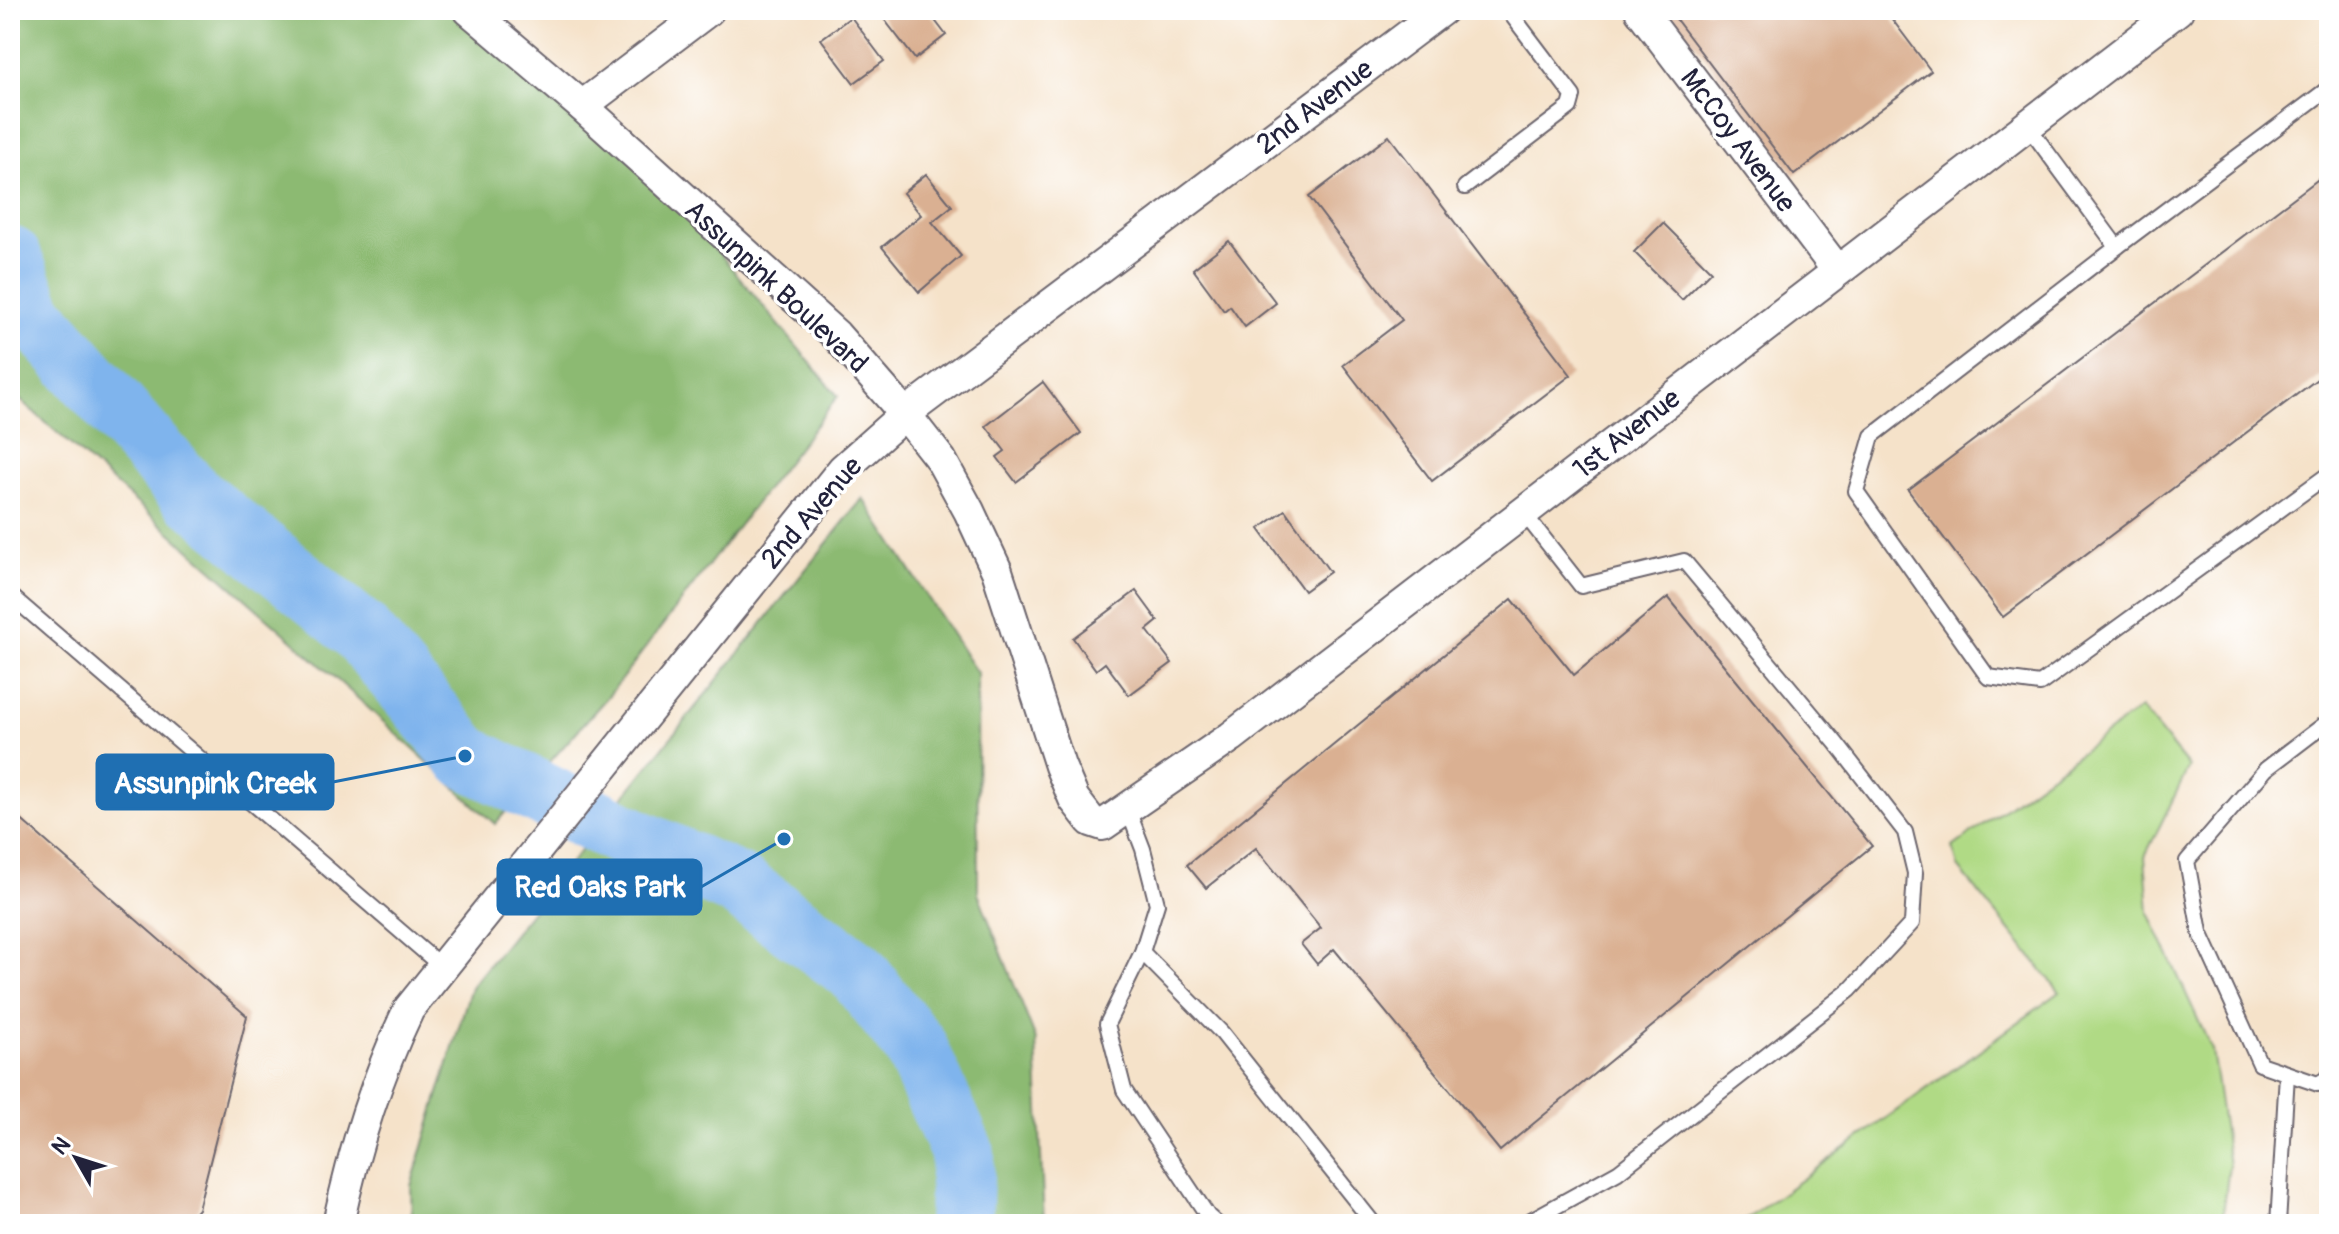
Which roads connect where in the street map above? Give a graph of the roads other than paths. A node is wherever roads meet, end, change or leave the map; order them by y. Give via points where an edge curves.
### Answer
1 (469, 10) edge
2 (709, 10) edge
3 (1442, 10) edge
4 (1508, 10) edge
5 (1640, 10) edge
6 (2178, 10) edge
7 (2329, 88) edge
8 (582, 106) junction
9 (2027, 125) junction
10 (1465, 187) dead end
11 (2117, 247) junction
12 (1837, 270) junction
13 (905, 414) junction
14 (2329, 474) edge
15 (1523, 512) junction
16 (10, 595) edge
17 (2329, 721) edge
18 (1074, 799) joint
19 (1128, 810) junction
20 (1142, 952) junction
21 (442, 967) junction
22 (2287, 1074) junction
23 (2329, 1077) edge
24 (338, 1224) edge
25 (1217, 1224) edge
26 (1374, 1224) edge
27 (1524, 1224) edge
28 (2278, 1224) edge

1 - 8 street, Assunpink Boulevard
2 - 8 street
3 - 13 street, 2nd Avenue
4 - 10 lane via 1573,96 1570,107
5 - 12 street, McCoy Avenue
6 - 9 street, 1st Avenue
7 - 11 lane
8 - 13 street, Assunpink Boulevard via 836,335
9 - 11 lane
9 - 12 street, 1st Avenue
11 - 14 lane via 1872,436 1856,491 1988,677 2040,684
12 - 15 street, 1st Avenue
13 - 18 street, Assunpink Boulevard via 941,460 997,571
13 - 21 street, 2nd Avenue via 843,469
15 - 19 street, 1st Avenue
15 - 27 lane via 1581,586 1684,561 1905,832 1915,873 1912,923 1850,990 1618,1172
16 - 21 lane
17 - 22 lane via 2266,769 2187,861 2200,932 2260,1064
18 - 19 street, 1st Avenue via 1091,821 1103,825
19 - 20 lane via 1157,904
20 - 25 lane via 1107,1024 1124,1090
20 - 26 lane via 1222,1033
21 - 24 street, 2nd Avenue via 409,1009 386,1058 348,1175
22 - 23 lane via 2318,1084
22 - 28 lane

